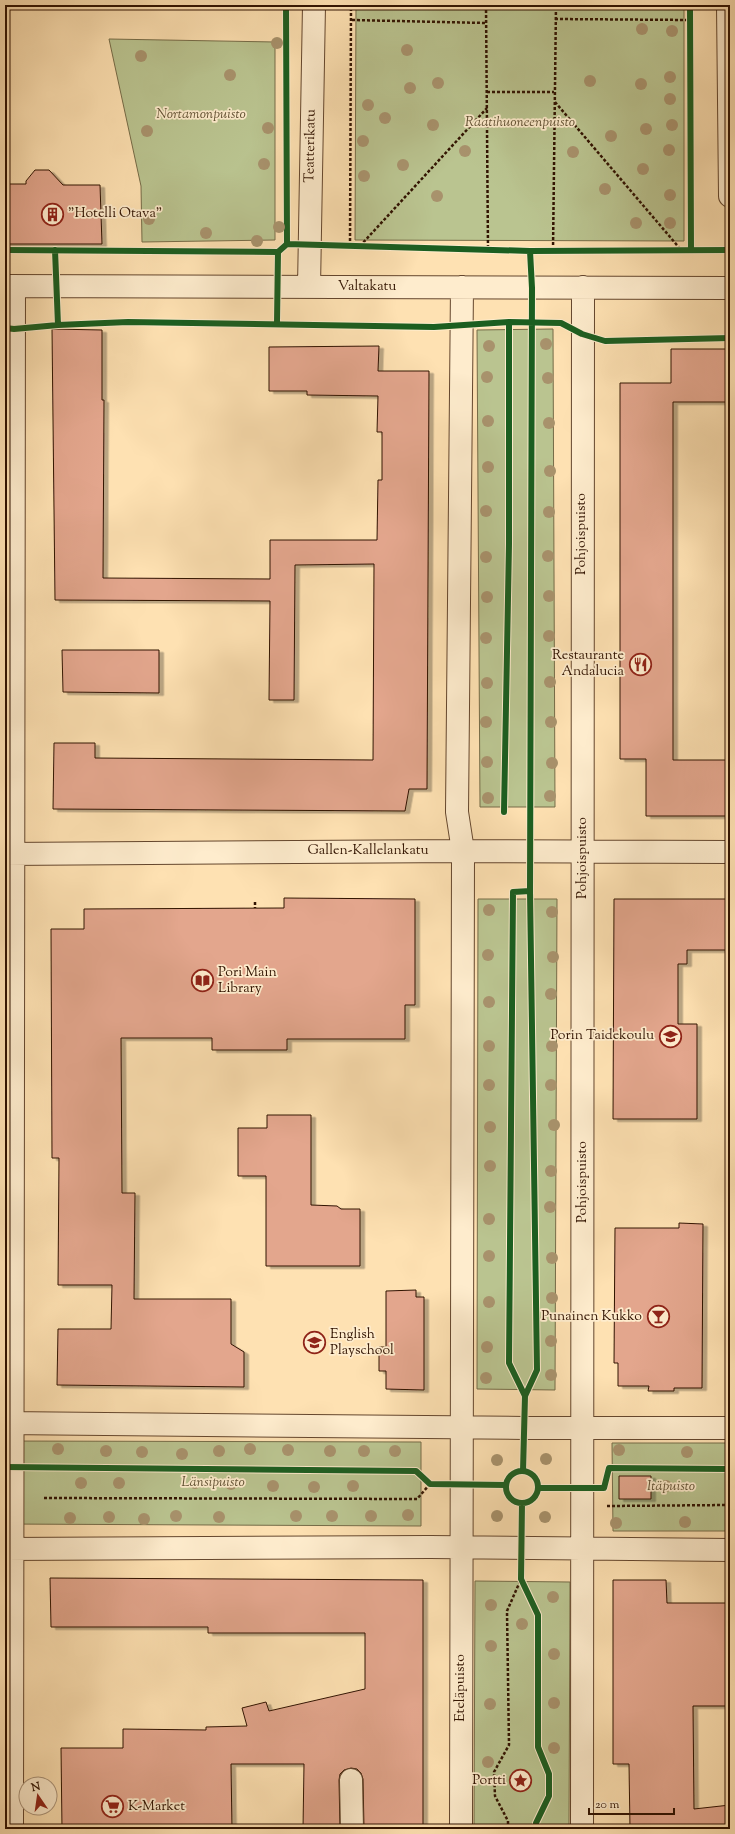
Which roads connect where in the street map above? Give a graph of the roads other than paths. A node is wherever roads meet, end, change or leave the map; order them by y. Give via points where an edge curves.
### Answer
1 (314, 5) edge
2 (728, 5) edge
3 (730, 196) edge
4 (10, 286) edge
5 (309, 287) junction
6 (462, 287) junction
7 (583, 287) junction
8 (730, 288) edge
9 (463, 851) junction
10 (583, 852) junction
11 (730, 852) edge
12 (10, 854) edge
13 (9, 1423) edge
14 (462, 1427) junction
15 (584, 1428) junction
16 (730, 1428) edge
17 (462, 1548) junction
18 (9, 1549) edge
19 (583, 1549) junction
20 (730, 1550) edge
21 (351, 1780) dead end
22 (12, 1829) edge
23 (352, 1829) edge
24 (461, 1829) edge
25 (582, 1829) edge

1 - 5 street, Teatterikatu
2 - 3 street
4 - 5 street, Valtakatu
4 - 12 street
5 - 6 street, Valtakatu
6 - 7 street, Valtakatu
6 - 9 street via 457,812
7 - 8 street, Valtakatu
7 - 10 street, Pohjoispuisto
9 - 10 street, Gallen-Kallelankatu
9 - 12 street, Gallen-Kallelankatu
9 - 14 street
10 - 11 street, Gallen-Kallelankatu
10 - 15 street, Pohjoispuisto
12 - 13 street
13 - 14 street
13 - 18 street
14 - 15 street
14 - 17 street, Eteläpuisto
15 - 16 street
15 - 19 street, Pohjoispuisto via 594,1488
17 - 18 street
17 - 19 street
17 - 24 street, Eteläpuisto
18 - 22 street
19 - 20 street
19 - 25 street
21 - 23 street

